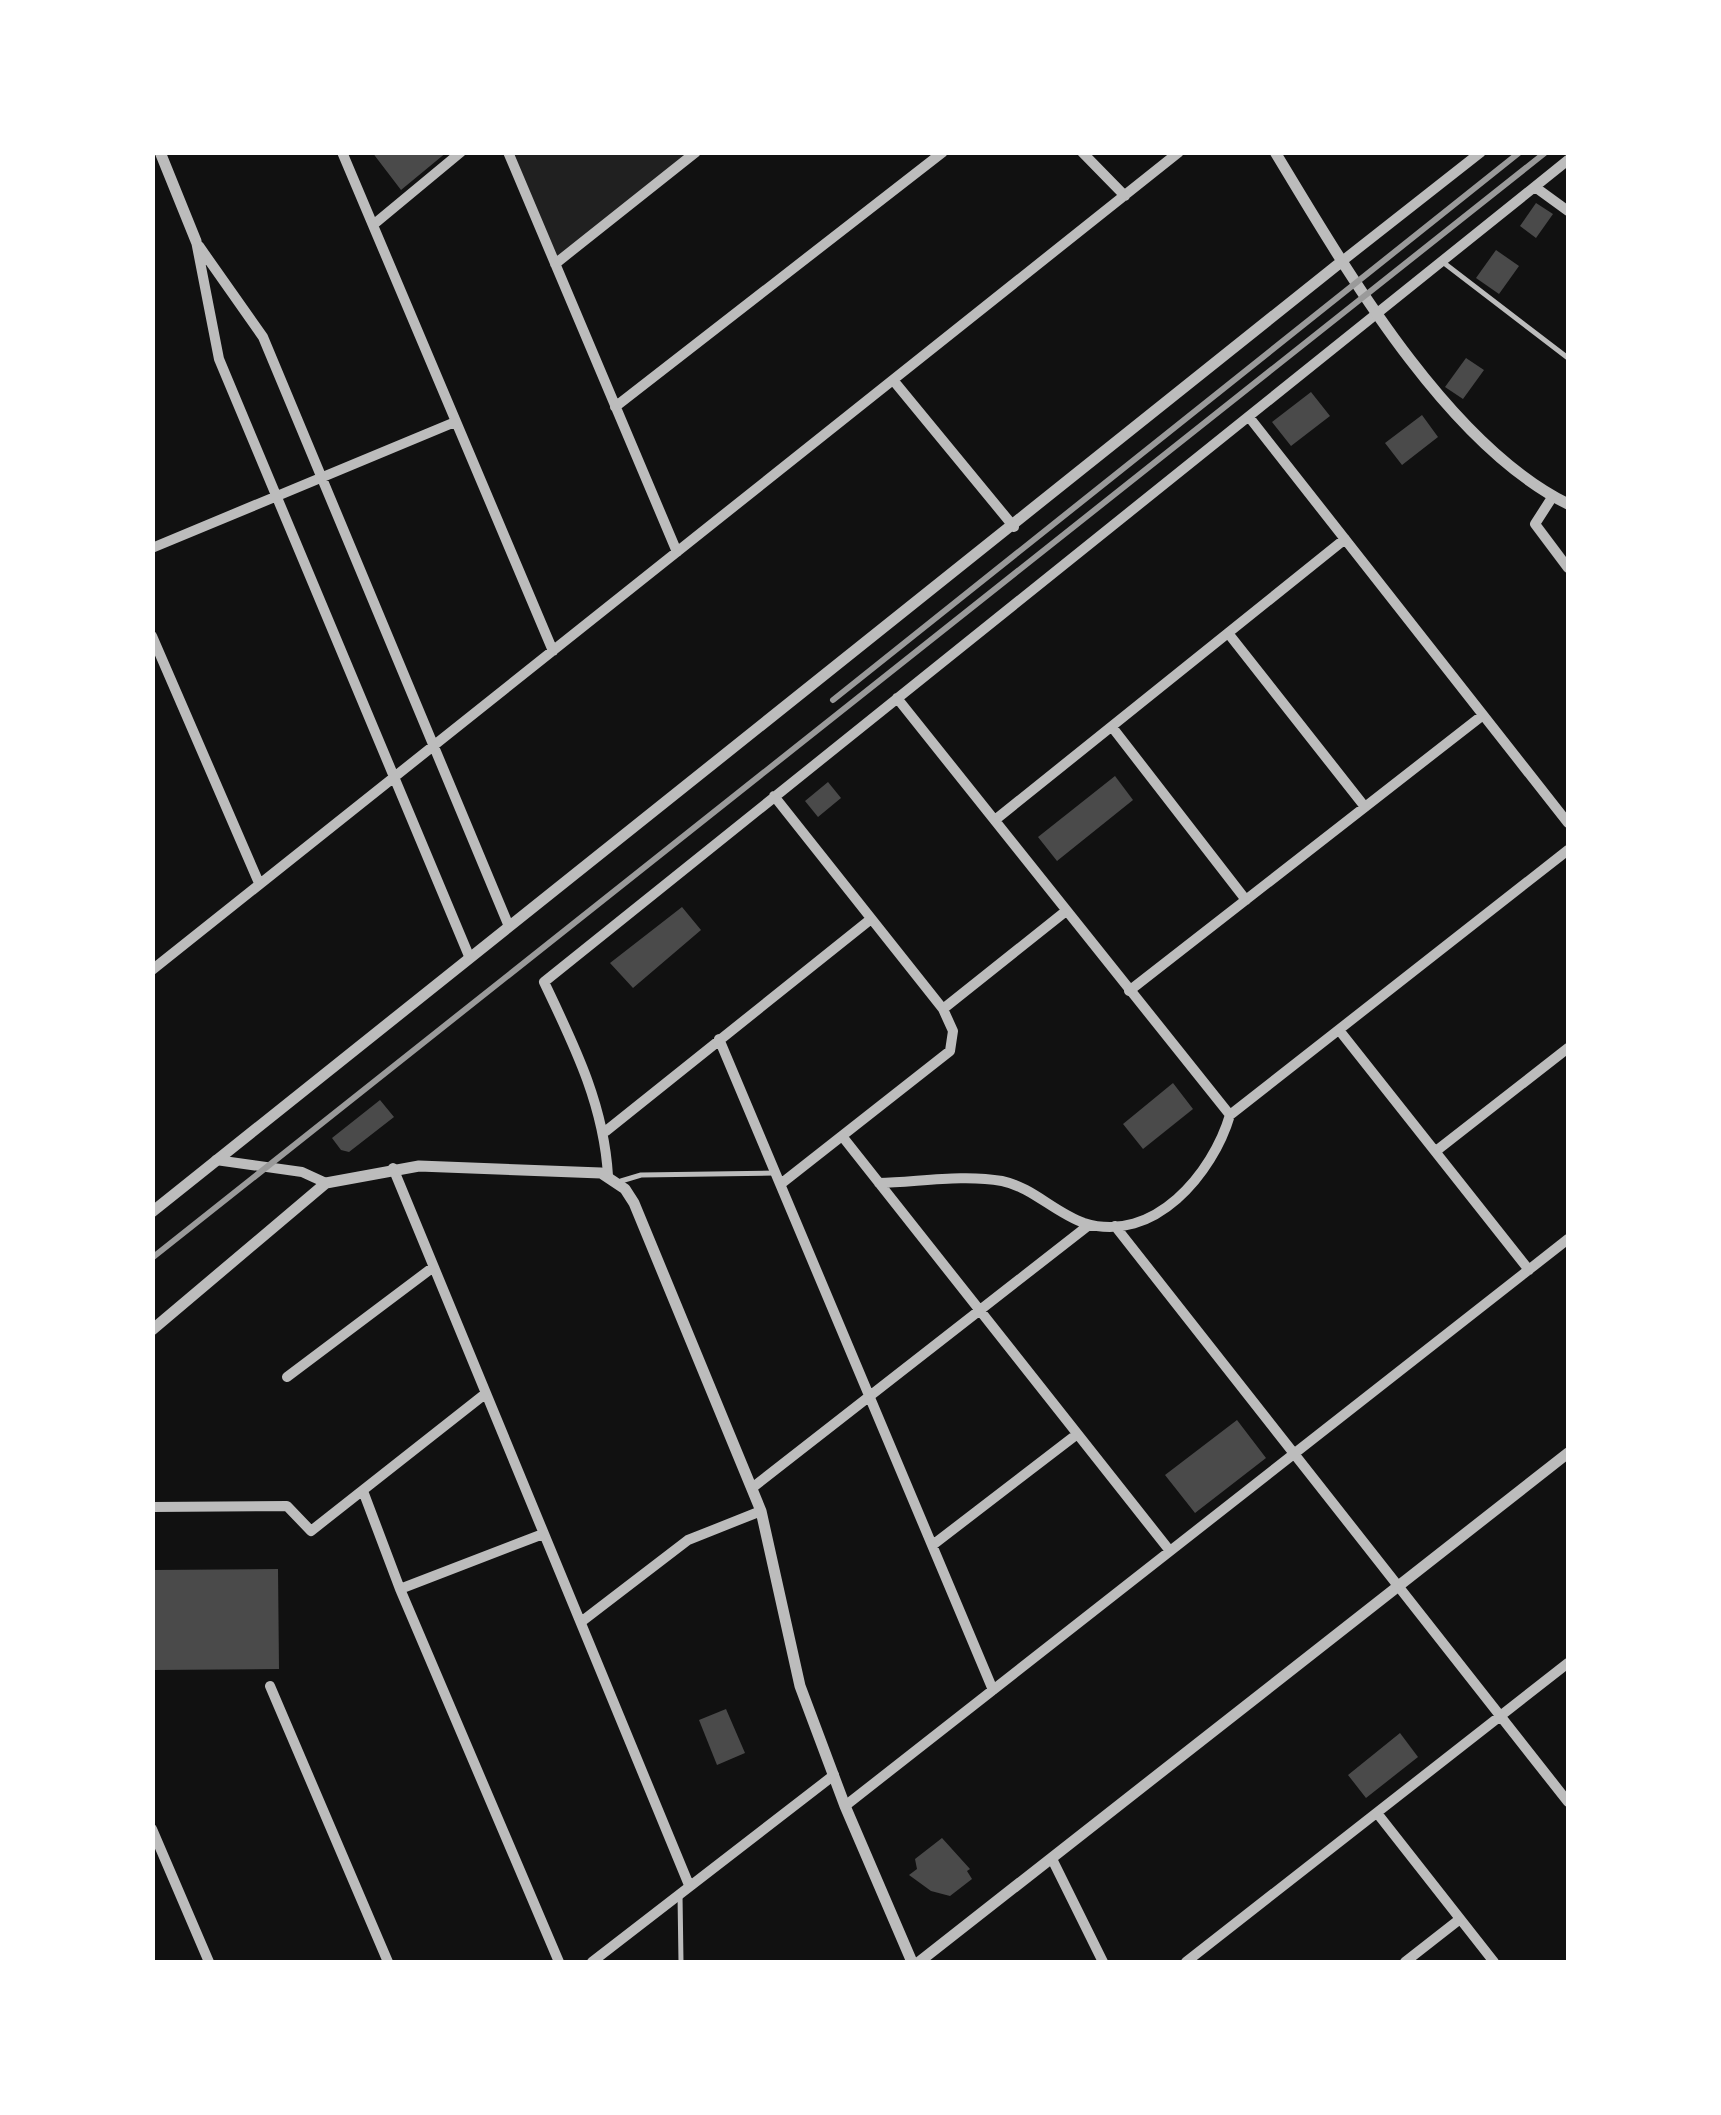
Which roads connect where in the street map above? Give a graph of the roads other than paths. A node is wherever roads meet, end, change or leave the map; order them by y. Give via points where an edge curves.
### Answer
1 (160, 152) edge
2 (342, 152) edge
3 (461, 152) edge
4 (508, 152) edge
5 (696, 152) edge
6 (942, 152) edge
7 (1082, 152) edge
8 (1179, 152) edge
9 (1275, 152) edge
10 (1481, 152) edge
11 (1568, 160) edge
12 (1535, 187) junction
13 (1125, 196) junction
14 (1568, 210) edge
15 (373, 225) junction
16 (196, 241) junction
17 (1341, 262) junction
18 (1443, 262) junction
19 (555, 264) junction
20 (1379, 314) junction
21 (1568, 358) edge
22 (893, 380) junction
23 (615, 407) junction
24 (1249, 417) junction
25 (455, 422) junction
26 (322, 475) junction
27 (276, 496) junction
28 (1553, 496) junction
29 (1568, 504) edge
30 (1014, 527) junction
31 (1346, 539) junction
32 (152, 548) edge
33 (677, 552) junction
34 (1568, 568) edge
35 (1228, 634) junction
36 (152, 636) edge
37 (553, 651) junction
38 (898, 698) junction
39 (1483, 715) junction
40 (1112, 727) junction
41 (433, 743) junction
42 (393, 776) junction
43 (774, 796) junction
44 (1365, 806) junction
45 (994, 820) junction
46 (1568, 823) edge
47 (1568, 850) edge
48 (259, 884) junction
49 (1246, 900) junction
50 (1066, 911) junction
51 (871, 919) junction
52 (508, 924) junction
53 (469, 956) junction
54 (152, 970) edge
55 (1128, 992) junction
56 (943, 1010) junction
57 (1339, 1030) junction
58 (719, 1040) junction
59 (1568, 1048) edge
60 (1230, 1115) junction
61 (606, 1131) junction
62 (842, 1136) junction
63 (1436, 1152) junction
64 (216, 1160) junction
65 (393, 1168) junction
66 (779, 1178) junction
67 (613, 1179) junction
68 (878, 1182) junction
69 (326, 1183) junction
70 (152, 1212) edge
71 (1090, 1224) junction
72 (1114, 1226) junction
73 (1568, 1238) edge
74 (432, 1268) junction
75 (1529, 1270) junction
76 (979, 1311) junction
77 (152, 1330) edge
78 (287, 1377) dead end
79 (485, 1394) junction
80 (870, 1398) junction
81 (1076, 1435) junction
82 (1568, 1453) edge
83 (1295, 1455) junction
84 (752, 1488) junction
85 (363, 1491) junction
86 (152, 1507) edge
87 (761, 1512) junction
88 (543, 1534) junction
89 (934, 1544) junction
90 (1170, 1551) junction
91 (1399, 1587) junction
92 (400, 1589) junction
93 (582, 1622) junction
94 (1568, 1663) edge
95 (270, 1686) dead end
96 (994, 1690) junction
97 (1500, 1716) junction
98 (834, 1774) junction
99 (1568, 1802) edge
100 (845, 1806) junction
101 (1377, 1813) junction
102 (152, 1829) edge
103 (1053, 1860) junction
104 (684, 1888) junction
105 (1460, 1920) junction
106 (210, 1962) edge
107 (388, 1962) edge
108 (559, 1962) edge
109 (592, 1962) edge
110 (681, 1962) edge
111 (916, 1962) edge
112 (1104, 1962) edge
113 (1186, 1962) edge
114 (1405, 1962) edge
115 (1494, 1962) edge

1 - 16 street
2 - 15 street
3 - 15 street
4 - 19 street
5 - 19 street
6 - 23 street
7 - 13 street
8 - 13 street
9 - 17 street
10 - 17 street
11 - 12 street
12 - 14 street
12 - 18 street
13 - 22 street
15 - 25 street
16 - 26 street via 263,337
16 - 27 street via 218,359
17 - 20 street
17 - 30 street
18 - 20 street
18 - 21 lane
19 - 23 street
20 - 24 street
20 - 28 street via 1448,406
22 - 30 street
22 - 33 street
23 - 33 street
24 - 31 street
24 - 38 street
25 - 26 street
25 - 37 street
26 - 27 street
26 - 41 street
27 - 32 street
27 - 42 street
28 - 29 street
28 - 34 street via 1535,524
30 - 52 street
31 - 35 street
31 - 39 street
33 - 37 street
35 - 40 street
35 - 44 street
36 - 48 street
37 - 41 street
38 - 43 street
38 - 45 street
39 - 44 street
39 - 46 street
40 - 45 street
40 - 49 street
41 - 42 street
41 - 52 street
42 - 48 street
42 - 53 street
43 - 51 street
43 - 61 street via 544,982
44 - 49 street
45 - 50 street
47 - 57 street
48 - 54 street
49 - 55 street
50 - 55 street
50 - 56 street
51 - 56 street
51 - 58 street
52 - 53 street
53 - 64 street
55 - 60 street
56 - 62 street via 953,1031 950,1051
57 - 60 street
57 - 63 street
58 - 61 street
58 - 66 street
59 - 63 street
60 - 72 street via 1207,1167 1183,1194 1158,1213
61 - 67 street
62 - 66 street
62 - 68 street
63 - 75 street
64 - 69 street via 302,1172
64 - 70 street
65 - 67 street
65 - 69 street
65 - 74 street
66 - 67 lane
66 - 80 street
67 - 84 street via 634,1204
68 - 71 street via 1006,1182
68 - 76 street
69 - 77 street
71 - 72 street
71 - 76 street
72 - 83 street
73 - 75 street
74 - 78 street
74 - 79 street
75 - 83 street
76 - 80 street
76 - 81 street
79 - 85 street
79 - 88 street
80 - 84 street
80 - 89 street
81 - 89 street
81 - 90 street
82 - 91 street
83 - 90 street
83 - 91 street
84 - 87 street
85 - 86 street via 310,1531 287,1506
85 - 92 street
87 - 93 street via 688,1540
87 - 98 street via 800,1686
88 - 92 street
88 - 93 street
89 - 96 street
90 - 96 street
91 - 97 street
91 - 103 street
92 - 108 street
93 - 104 street
94 - 97 street
95 - 107 street
96 - 100 street
97 - 99 street
97 - 101 street
98 - 100 street
98 - 104 street
100 - 111 street
101 - 105 street
101 - 113 street
102 - 106 street
103 - 111 street
103 - 112 street
104 - 109 street
104 - 110 lane
105 - 114 street
105 - 115 street

